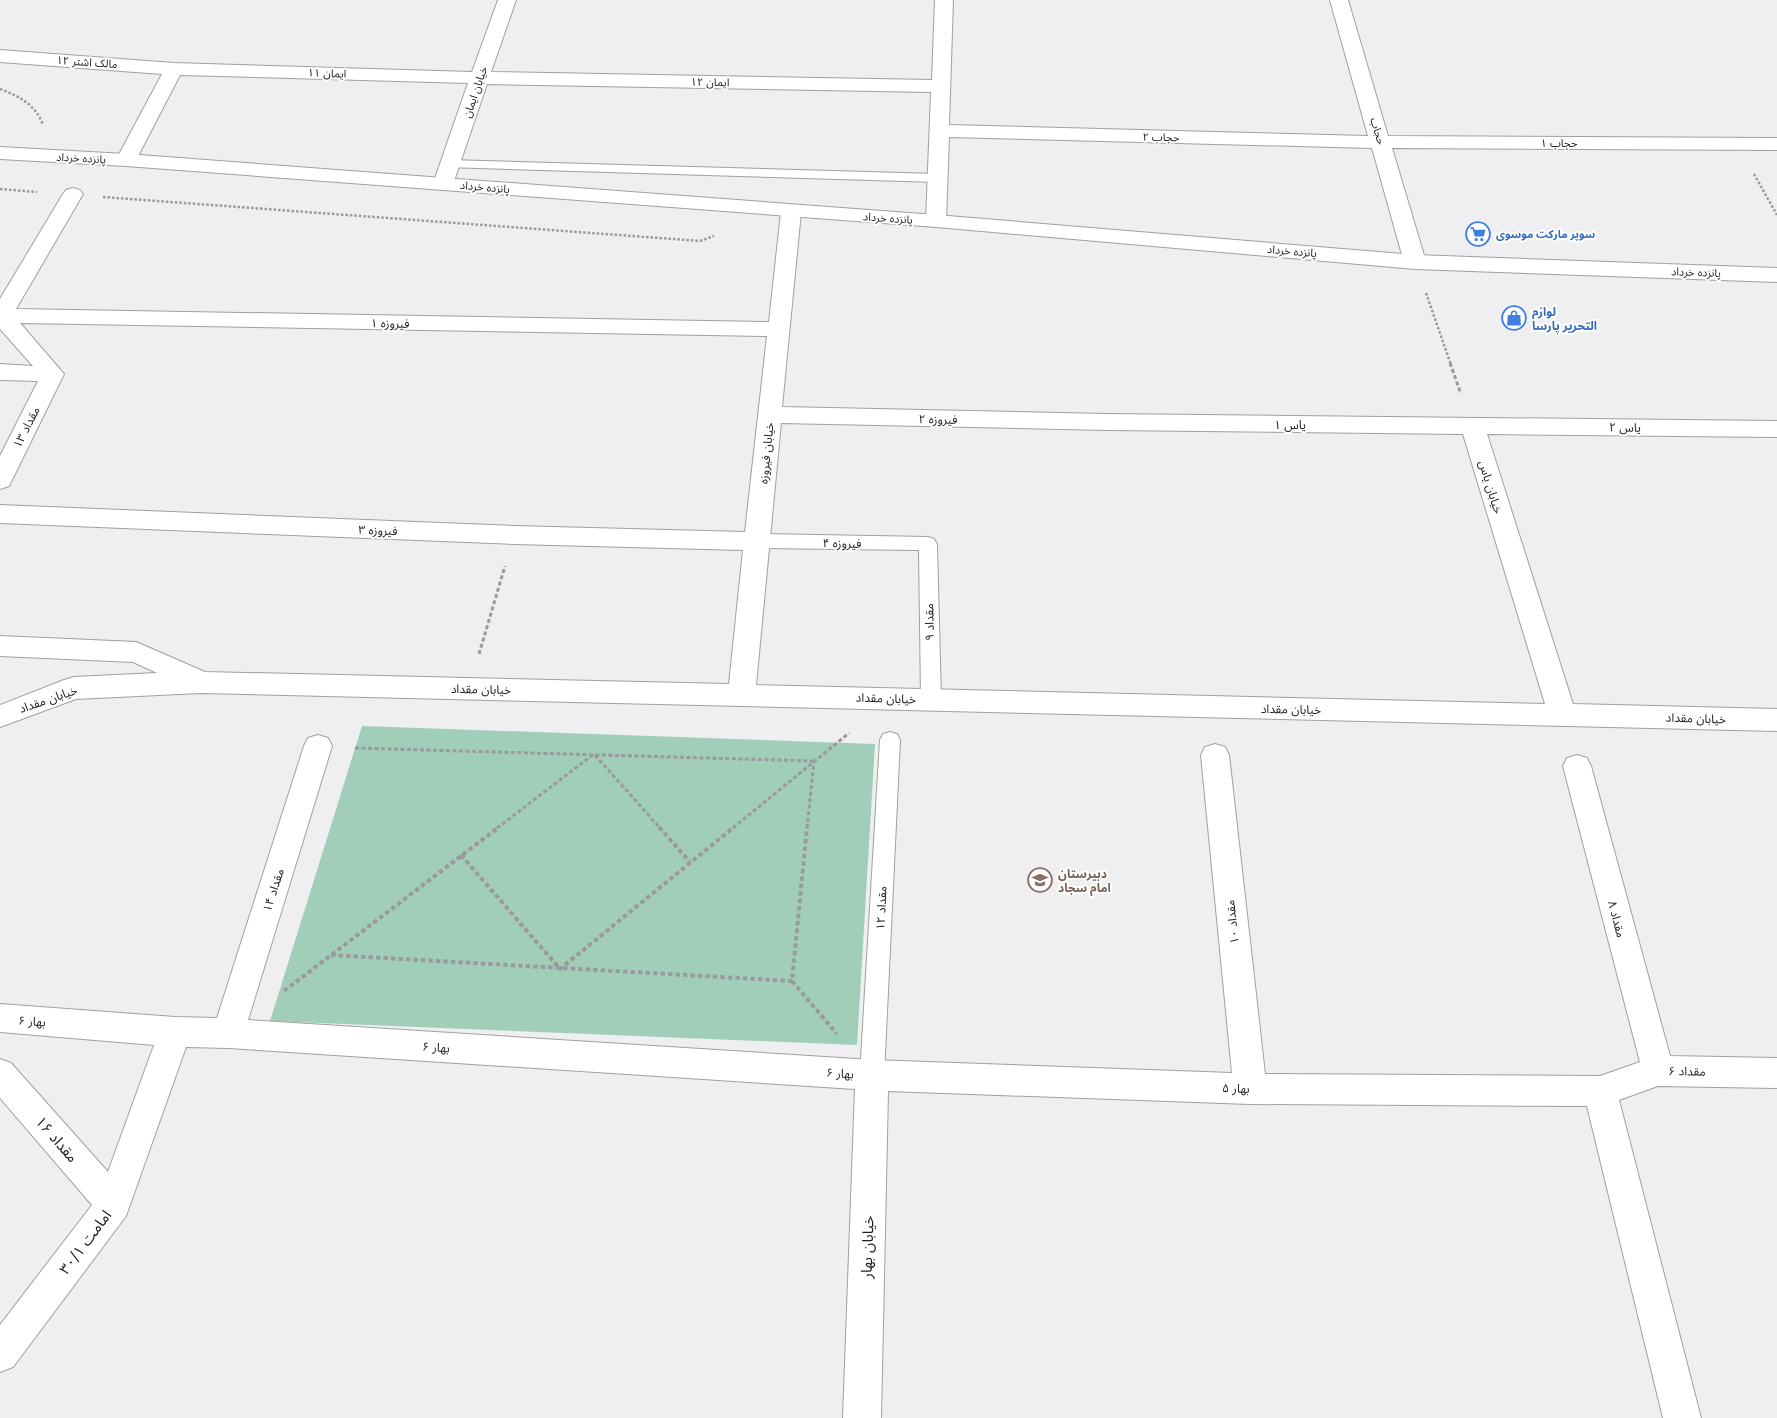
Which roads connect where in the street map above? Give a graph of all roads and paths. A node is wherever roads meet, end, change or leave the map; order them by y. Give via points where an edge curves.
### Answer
1 (507, 0) edge
2 (944, 0) edge
3 (1338, 0) edge
4 (0, 56) edge
5 (174, 69) junction
6 (480, 78) junction
7 (941, 86) junction
8 (940, 131) junction
9 (1381, 142) junction
10 (1738, 144) junction
11 (1777, 144) edge
12 (0, 153) edge
13 (126, 160) junction
14 (450, 164) junction
15 (938, 178) junction
16 (443, 184) junction
17 (0, 189) edge
18 (74, 194) junction
19 (791, 212) junction
20 (1777, 215) edge
21 (936, 222) junction
22 (718, 235) dead end
23 (1415, 262) junction
24 (0, 275) edge
25 (25, 275) junction
26 (1777, 275) edge
27 (1, 316) edge
28 (778, 329) junction
29 (0, 372) edge
30 (53, 374) junction
31 (770, 415) junction
32 (1107, 422) joint
33 (1472, 425) junction
34 (1777, 429) edge
35 (0, 480) edge
36 (0, 514) edge
37 (514, 536) junction
38 (756, 541) junction
39 (928, 544) joint
40 (0, 646) edge
41 (201, 682) junction
42 (470, 688) junction
43 (741, 695) junction
44 (931, 700) junction
45 (1562, 714) junction
46 (0, 716) edge
47 (1777, 720) edge
48 (890, 740) dead end
49 (318, 746) joint
50 (594, 754) junction
51 (1215, 755) dead end
52 (814, 761) junction
53 (1577, 766) dead end
54 (461, 855) junction
55 (690, 862) junction
56 (331, 955) junction
57 (560, 969) junction
58 (792, 981) junction
59 (0, 1018) edge
60 (175, 1032) junction
61 (228, 1033) junction
62 (1658, 1071) junction
63 (1777, 1073) edge
64 (0, 1074) edge
65 (872, 1075) junction
66 (1250, 1089) junction
67 (1600, 1091) junction
68 (114, 1204) junction
69 (0, 1354) edge
70 (862, 1418) edge
71 (1682, 1418) edge

1 - 6 street, خیابان ایمان
2 - 7 street
3 - 9 street, حجاب
4 - 5 street, مالک اشتر ۱۲
5 - 6 street, ایمان ۱۱
5 - 13 street
6 - 7 street, ایمان ۱۲
6 - 14 street, خیابان ایمان
7 - 8 street
8 - 9 street, حجاب ۲
8 - 15 street
9 - 10 street, حجاب ۱
9 - 23 street, حجاب
10 - 11 street, حجاب ۱
10 - 20 path
12 - 13 street, پانزده خرداد
13 - 16 street, پانزده خرداد
14 - 15 lane
14 - 16 street, خیابان ایمان
15 - 21 street
16 - 19 street, پانزده خرداد
17 - 18 path
18 - 22 path via 700,241
18 - 25 street
19 - 21 street, پانزده خرداد
19 - 28 street, خیابان فیروزه
21 - 23 street, پانزده خرداد
23 - 26 street, پانزده خرداد
23 - 33 path
24 - 25 street
25 - 27 street
27 - 28 street, فیروزه ۱
27 - 30 street
28 - 31 street, خیابان فیروزه
29 - 30 street
30 - 35 street, مقداد ۱۳
31 - 32 street, فیروزه ۲
31 - 38 street, خیابان فیروزه
32 - 33 street, یاس ۱
33 - 34 street, یاس ۲
33 - 45 street, خیابان یاس
36 - 37 street, فیروزه ۳
37 - 38 street, فیروزه ۳
37 - 42 path
38 - 39 lane, فیروزه ۴
38 - 43 street, خیابان فیروزه
39 - 44 lane, مقداد ۹
40 - 41 street via 136,652
41 - 42 street, خیابان مقداد
41 - 46 street, خیابان مقداد via 74,688
42 - 43 street, خیابان مقداد
43 - 44 street, خیابان مقداد
44 - 45 street, خیابان مقداد
45 - 47 street, خیابان مقداد
48 - 65 lane, مقداد ۱۲
49 - 50 path
49 - 61 street, مقداد ۱۴
50 - 52 path
50 - 54 path
50 - 55 path
51 - 66 street, مقداد ۱۰
52 - 55 path
52 - 58 path
53 - 62 street, مقداد ۸
54 - 56 path
54 - 57 path
55 - 57 path
56 - 57 path
56 - 61 path
57 - 58 path
58 - 65 path
59 - 60 street, بهار ۶
60 - 61 street, بهار ۶
60 - 68 street, امامت ۳۰/۱
61 - 65 street, بهار ۶
62 - 63 street, مقداد ۶
62 - 67 street, مقداد ۶
64 - 68 street, مقداد ۱۶
65 - 66 street, بهار ۵
65 - 70 street, خیابان بهار
66 - 67 street, بهار ۵
67 - 71 street
68 - 69 street, امامت ۳۰/۱

